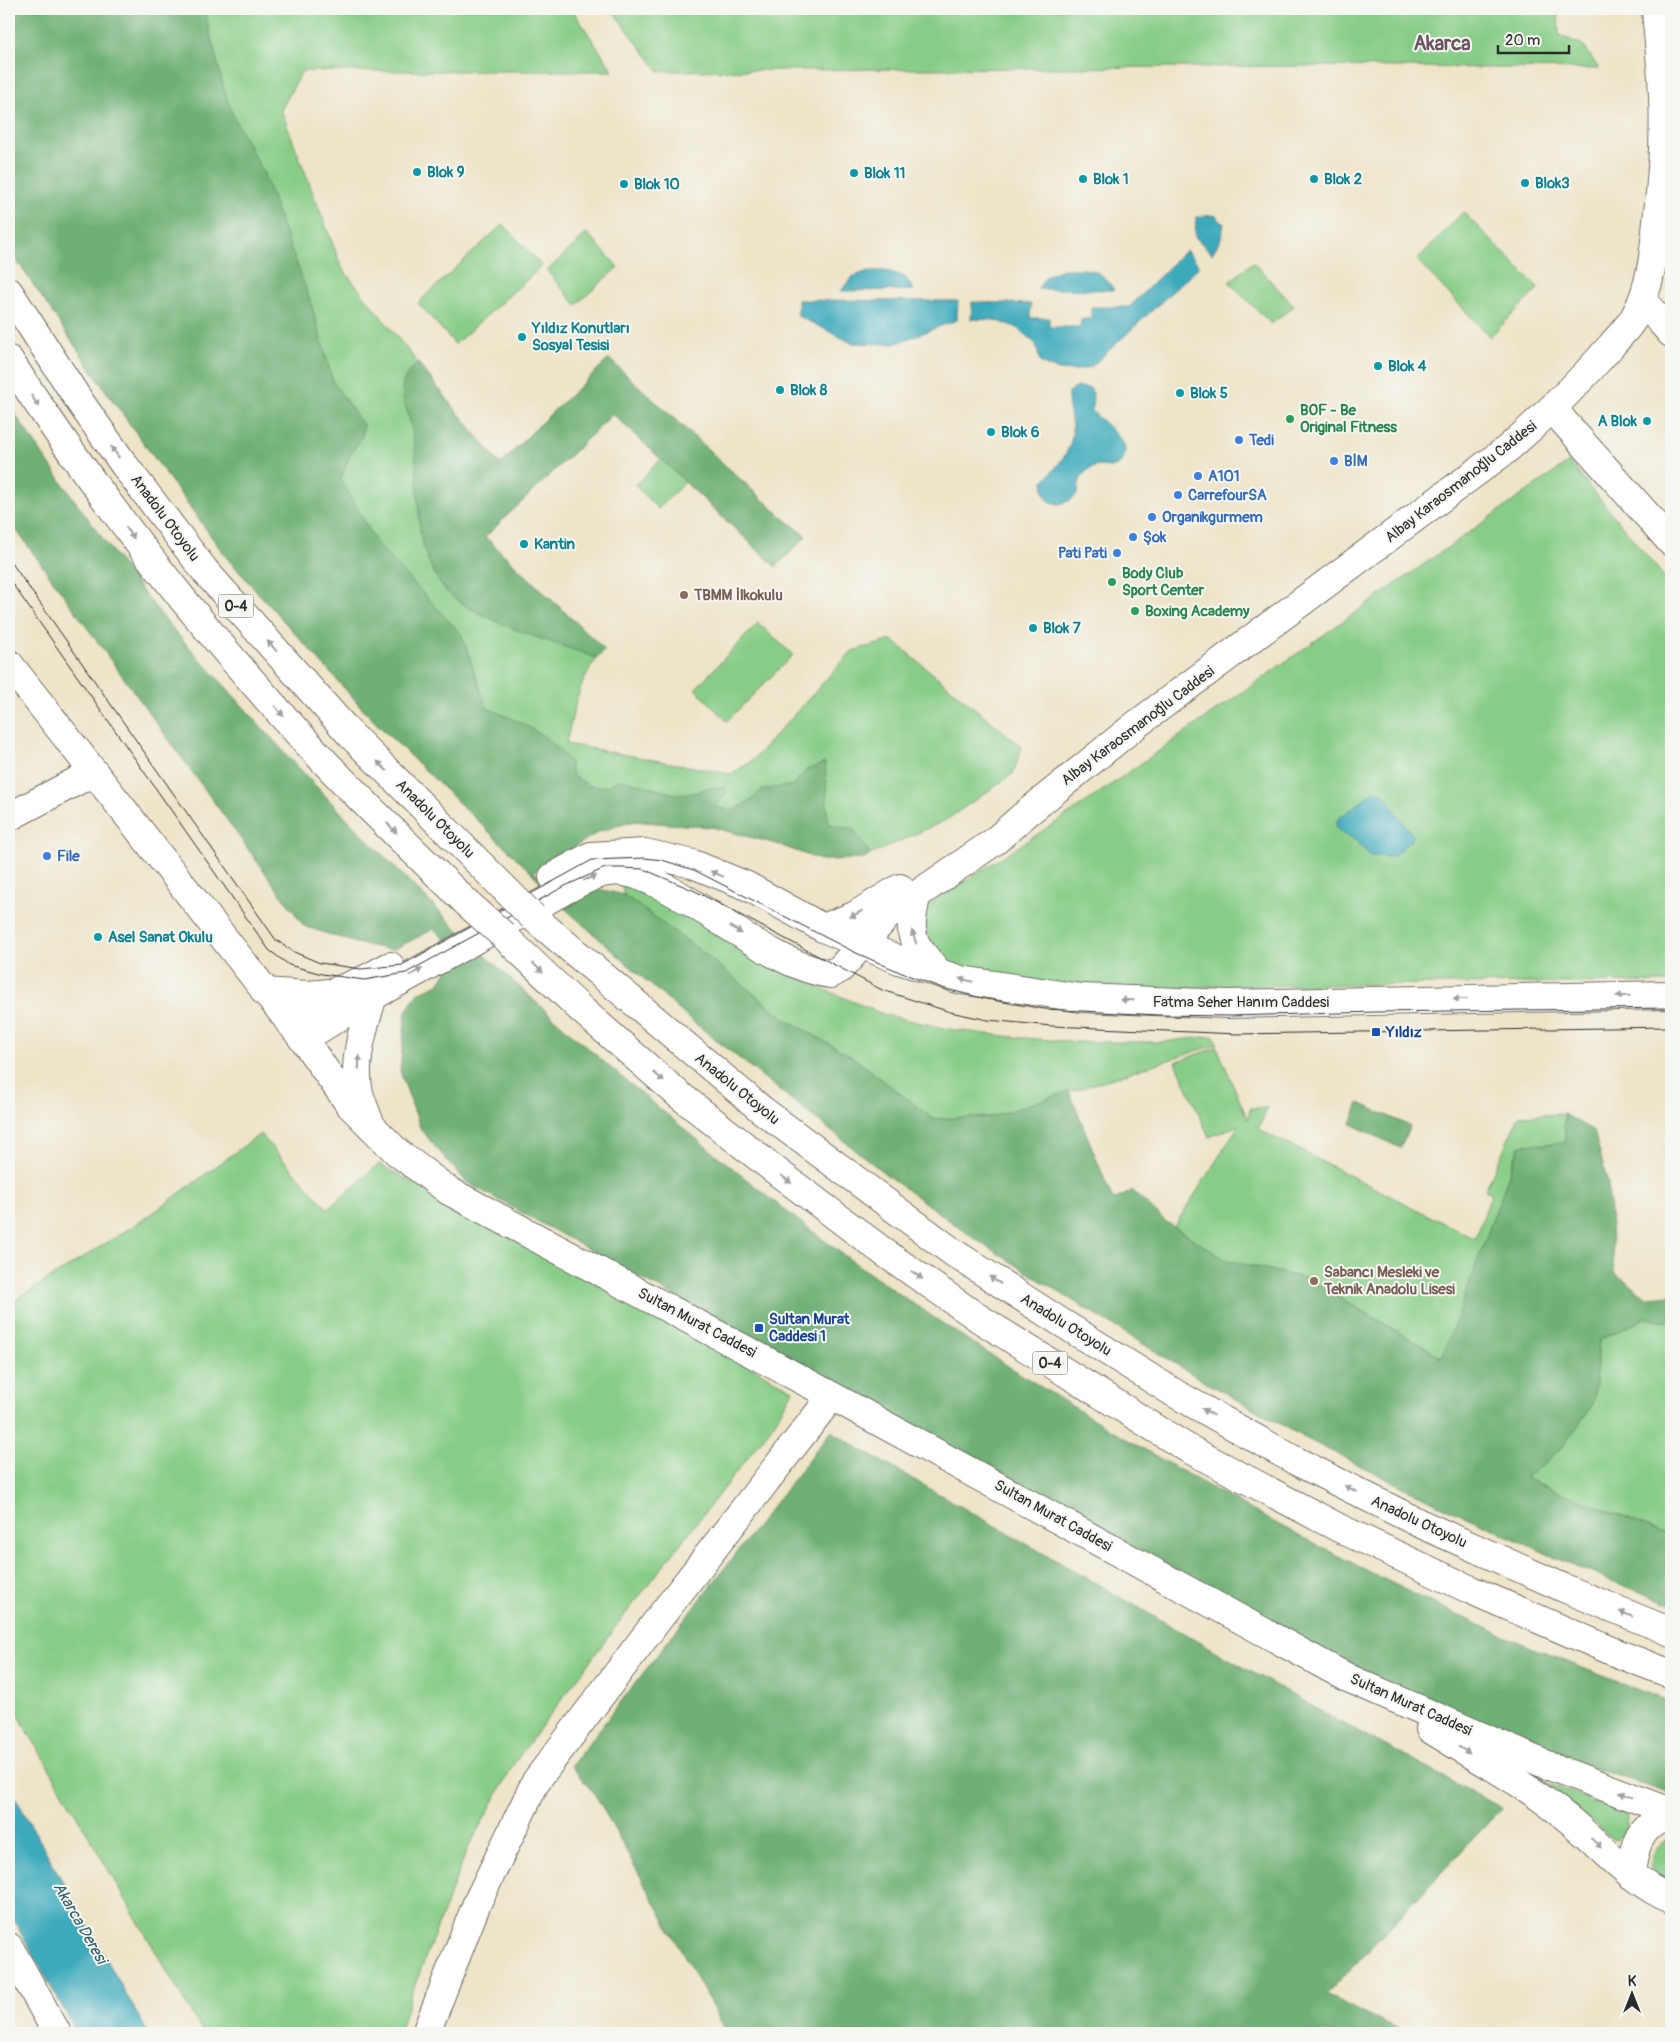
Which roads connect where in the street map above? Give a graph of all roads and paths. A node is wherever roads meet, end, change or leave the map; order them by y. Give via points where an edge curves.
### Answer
1 (1656, 9) edge
2 (1663, 252) edge
3 (9, 292) edge
4 (1643, 301) junction
5 (1671, 333) edge
6 (9, 360) edge
7 (1553, 408) junction
8 (1671, 542) edge
9 (9, 665) edge
10 (94, 772) junction
11 (1022, 817) junction
12 (9, 818) edge
13 (918, 894) junction
14 (823, 928) junction
15 (860, 944) junction
16 (939, 973) junction
17 (265, 992) junction
18 (332, 993) junction
19 (1671, 995) edge
20 (373, 996) junction
21 (296, 1031) junction
22 (371, 1126) junction
23 (832, 1396) junction
24 (1671, 1632) edge
25 (1671, 1674) edge
26 (1348, 1678) junction
27 (1671, 1813) edge
28 (1631, 1875) junction
29 (1671, 1900) edge
30 (9, 1947) edge
31 (57, 2033) edge
32 (426, 2033) edge

1 - 2 main road, Albay Karaosmanoğlu Caddesi via 1663,97 1660,194
2 - 4 main road, Albay Karaosmanoğlu Caddesi via 1650,277
24 -> 3 main road, Anadolu Otoyolu / O-4, bridge via 1428,1527 1331,1479 1176,1394 954,1253 762,1110 533,917 350,734 205,571 124,466
4 - 5 main road
4 - 7 main road, Albay Karaosmanoğlu Caddesi via 1633,319
6 -> 25 main road, O-4, bridge via 103,498 174,591 322,759 467,903 678,1094 885,1253 980,1319 1187,1448 1339,1528 1471,1590
7 - 8 main road
7 - 11 main road, Albay Karaosmanoğlu Caddesi via 1506,450 1137,724
9 - 10 main road
10 - 12 main road
10 - 17 main road, Sultan Murat Caddesi
11 - 13 main road via 995,841
11 -> 14 main road via 984,833 854,916
13 - 15 main road via 889,914
16 -> 13 main road via 919,950 911,933
14 - 15 main road, Fatma Seher Hanım Caddesi
14 -> 18 main road, Fatma Seher Hanım Caddesi via 747,886 693,864 645,854 591,856 364,980
15 - 16 main road, Fatma Seher Hanım Caddesi
20 -> 15 main road via 567,888 609,872 639,876 672,891 765,947 819,972 832,974 840,969
19 -> 16 main road, Fatma Seher Hanım Caddesi via 1228,1004 1081,998 991,986
17 - 18 main road
17 - 21 main road, Sultan Murat Caddesi
18 - 21 main road via 310,1006
20 - 21 main road
22 -> 20 main road via 359,1092 358,1059
21 - 22 main road, Sultan Murat Caddesi via 350,1105
22 - 23 main road, Sultan Murat Caddesi via 397,1152 449,1191
23 - 26 main road, Sultan Murat Caddesi
23 - 32 main road via 536,1781 477,1903
27 -> 26 main road, Sultan Murat Caddesi via 1549,1766
26 -> 28 main road via 1522,1785 1566,1817
27 - 28 main road via 1646,1828 1637,1843
28 - 29 main road
30 - 31 main road

